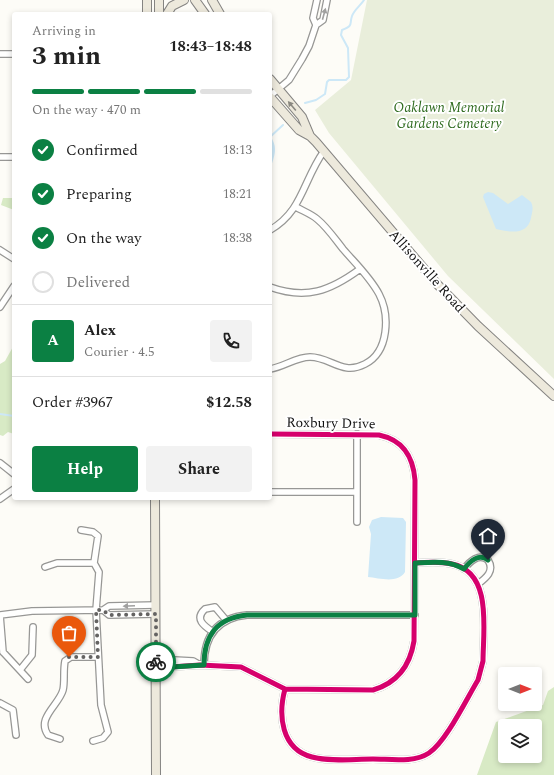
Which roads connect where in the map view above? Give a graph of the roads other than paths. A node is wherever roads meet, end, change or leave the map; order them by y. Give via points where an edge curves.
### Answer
1 (147, 0) edge
2 (159, 0) edge
3 (184, 0) edge
4 (212, 0) edge
5 (317, 0) edge
6 (327, 0) edge
7 (194, 1) edge
8 (147, 12) edge
9 (159, 12) edge
10 (168, 12) edge
11 (202, 12) edge
12 (219, 12) edge
13 (316, 25) junction
14 (0, 54) edge
15 (12, 54) edge
16 (272, 82) edge
17 (278, 89) junction
18 (272, 94) edge
19 (272, 98) edge
20 (310, 136) junction
21 (324, 151) junction
22 (0, 157) edge
23 (12, 157) edge
24 (296, 207) junction
25 (272, 229) edge
26 (0, 250) edge
27 (12, 258) edge
28 (360, 269) junction
29 (272, 287) edge
30 (12, 289) edge
31 (0, 307) edge
32 (272, 369) edge
33 (554, 396) edge
34 (272, 434) edge
35 (357, 434) junction
36 (0, 463) edge
37 (12, 472) edge
38 (12, 491) edge
39 (272, 492) edge
40 (357, 492) junction
41 (0, 499) edge
42 (155, 500) edge
43 (357, 522) dead end
44 (81, 530) dead end
45 (94, 563) junction
46 (415, 563) junction
47 (45, 567) dead end
48 (464, 569) junction
49 (478, 584) junction
50 (156, 605) junction
51 (96, 610) junction
52 (103, 610) junction
53 (156, 614) junction
54 (0, 615) edge
55 (415, 615) junction
56 (226, 620) junction
57 (33, 627) dead end
58 (213, 632) junction
59 (1, 652) edge
60 (98, 657) junction
61 (156, 664) junction
62 (202, 665) junction
63 (20, 670) junction
64 (28, 679) dead end
65 (285, 689) junction
66 (0, 703) edge
67 (16, 735) dead end
68 (60, 739) dead end
69 (93, 741) dead end
70 (156, 775) edge

1 - 8 main road
2 - 9 main road
3 - 10 main road via 172,6
4 - 12 main road
5 - 13 street via 313,18
13 -> 6 street via 323,20
7 - 11 main road
13 - 17 street via 302,59 289,80
14 - 15 street
16 - 17 main road, Allisonville Road
17 - 18 street
20 -> 17 main road, Allisonville Road via 302,117
19 - 20 main road, Allisonville Road via 299,130
20 - 21 main road, Allisonville Road
21 - 24 street via 311,172
21 - 33 main road, Allisonville Road via 441,289
22 - 23 street
24 - 25 street via 284,221
24 - 28 street via 323,225
26 - 27 street
28 - 29 street via 342,281 311,293 295,293
28 - 32 street via 383,303 385,334 378,353 370,362 357,367 340,367 319,358 303,357
30 - 31 street
34 - 35 street, Roxbury Drive
35 - 40 street
35 - 46 street, Roxbury Drive via 388,437 409,454 415,480
36 - 37 street
38 - 41 street
39 - 40 street
40 - 43 street
42 - 50 main road
44 - 45 street via 93,532 98,536
45 - 47 street via 57,563
45 - 51 street via 99,572
46 - 48 street via 454,564
46 - 55 street
48 - 49 street
48 - 49 street via 476,558 488,560 491,567 489,574
49 - 65 street via 483,598 483,661 480,675 434,749 419,757 323,759 302,754 286,737 283,727
50 -> 52 street via 108,606
50 - 53 main road
51 - 52 street
51 - 54 street via 32,611
51 - 60 street
52 - 53 street via 109,615
53 - 61 main road
54 - 59 street
55 - 56 street via 247,615
55 - 65 street via 411,657 393,682 373,690
56 - 58 street
56 - 58 street via 215,608 204,609 200,621
57 - 63 street via 32,655
58 - 62 street
59 - 63 street
60 - 68 street via 71,657 65,661 62,692 44,724 48,735
60 - 69 street via 101,705 108,728 105,737
61 - 62 street via 193,661
61 - 70 main road
62 - 65 street via 241,667
63 - 64 street
66 - 67 street via 13,710

